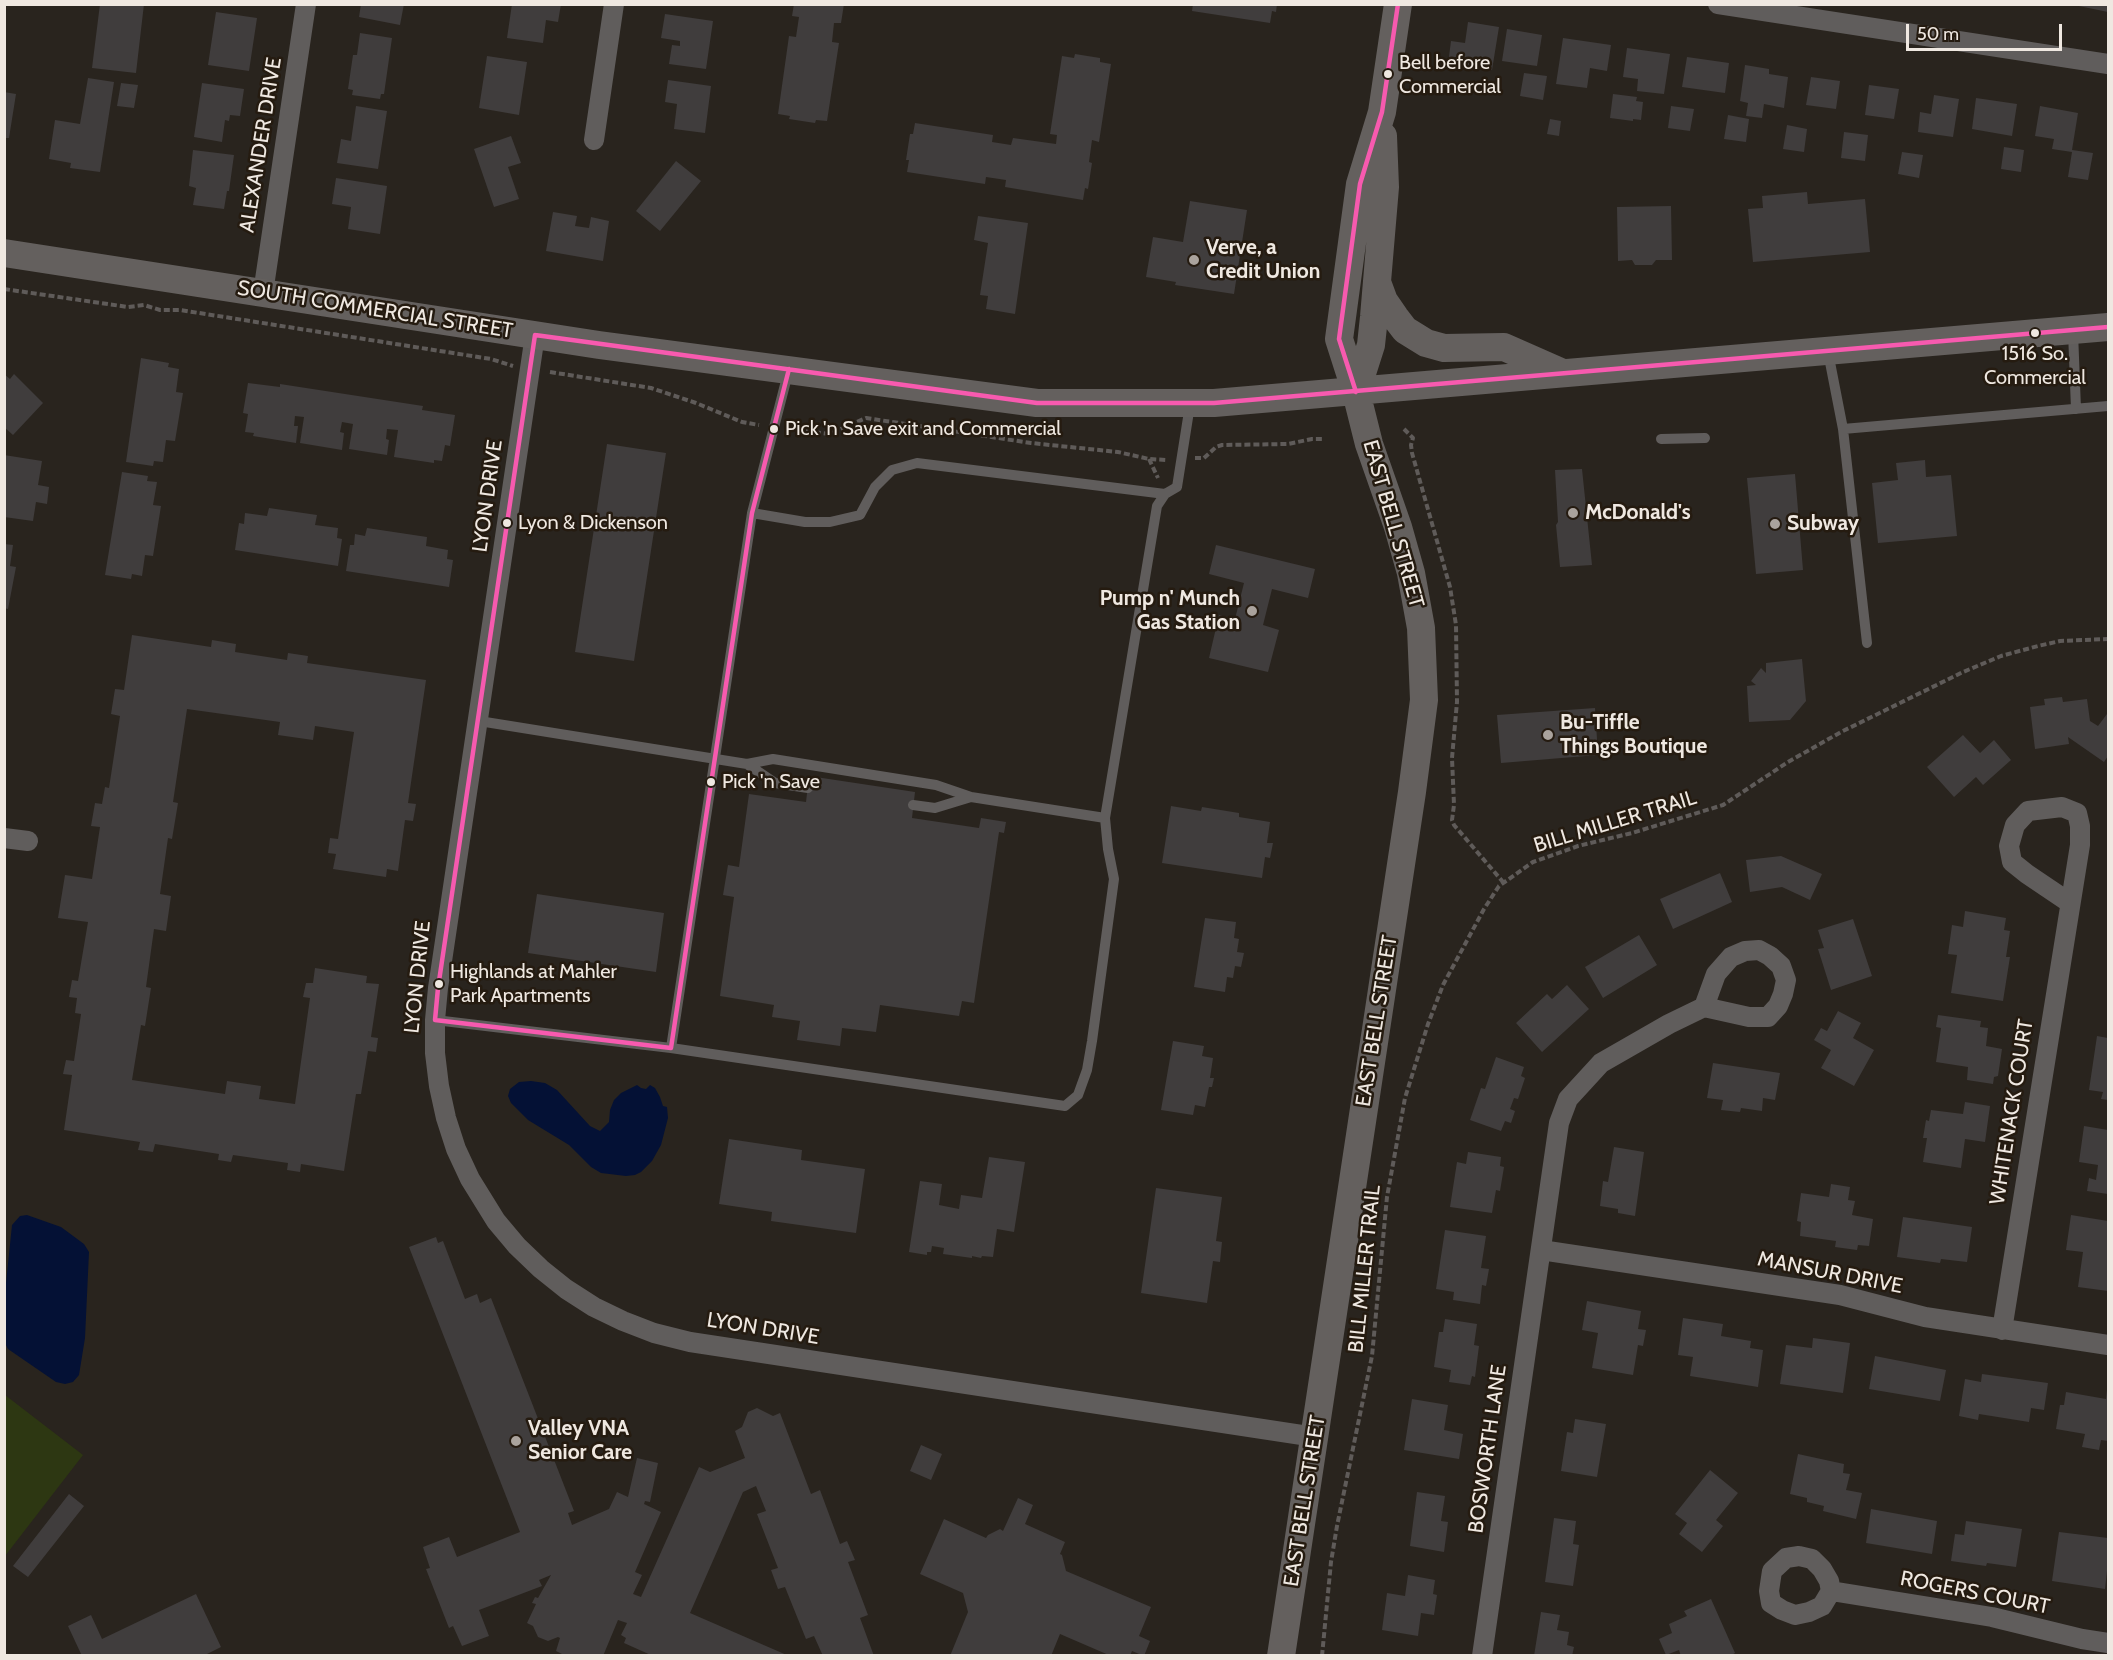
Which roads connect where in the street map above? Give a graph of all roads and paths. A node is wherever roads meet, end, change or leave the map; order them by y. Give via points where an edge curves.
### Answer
1 (306, 4) edge
2 (614, 4) edge
3 (1398, 4) edge
4 (1718, 4) edge
5 (2109, 64) edge
6 (1382, 112) junction
7 (594, 140) dead end
8 (4, 252) edge
9 (1377, 282) junction
10 (4, 289) edge
11 (263, 293) junction
12 (2109, 327) edge
13 (2073, 330) junction
14 (535, 335) junction
15 (1828, 352) junction
16 (531, 369) junction
17 (789, 369) junction
18 (1565, 374) junction
19 (1356, 392) junction
20 (1191, 403) junction
21 (2109, 406) edge
22 (2076, 409) junction
23 (774, 428) junction
24 (1844, 429) junction
25 (1705, 438) dead end
26 (1322, 439) dead end
27 (1661, 439) dead end
28 (1181, 460) junction
29 (1165, 494) junction
30 (752, 513) junction
31 (2109, 639) edge
32 (1868, 644) dead end
33 (479, 721) junction
34 (714, 759) junction
35 (747, 764) junction
36 (808, 788) dead end
37 (970, 797) junction
38 (913, 805) dead end
39 (1105, 818) junction
40 (4, 838) edge
41 (28, 842) dead end
42 (2070, 903) junction
43 (1704, 1007) dead end
44 (435, 1020) junction
45 (671, 1048) junction
46 (1541, 1250) junction
47 (2002, 1330) junction
48 (2109, 1345) edge
49 (1315, 1437) junction
50 (1831, 1591) dead end
51 (2109, 1643) edge
52 (1281, 1656) edge
53 (1322, 1656) edge
54 (1482, 1656) edge

1 - 11 street, ALEXANDER DRIVE
2 - 7 street
3 - 6 main road
4 - 5 street
6 - 9 main road via 1385,187
6 - 19 main road, EAST BELL STREET via 1360,184 1339,339
8 - 11 main road, SOUTH COMMERCIAL STREET
9 - 18 main road via 1384,301 1415,338 1444,348 1504,347
9 - 19 main road via 1371,345
10 - 16 path via 128,307 180,310 491,359
11 - 14 main road, SOUTH COMMERCIAL STREET
12 - 13 main road, SOUTH COMMERCIAL STREET
13 - 15 main road, SOUTH COMMERCIAL STREET
13 - 22 lane
14 - 16 street, LYON DRIVE
14 - 17 main road, SOUTH COMMERCIAL STREET
15 - 18 main road, SOUTH COMMERCIAL STREET
15 - 24 lane
16 - 23 path via 651,388 742,422
16 - 33 street, LYON DRIVE
17 - 20 main road, SOUTH COMMERCIAL STREET via 1037,403
17 - 23 lane
18 - 19 main road, SOUTH COMMERCIAL STREET
19 - 20 main road, SOUTH COMMERCIAL STREET
19 - 49 main road, EAST BELL STREET via 1411,573 1421,628 1424,699
20 - 28 lane
21 - 22 lane
22 - 24 lane
23 - 28 path via 829,434 866,418 1149,459
23 - 30 lane
24 - 32 lane
25 - 27 lane
26 - 28 path via 1222,445 1204,458
28 - 29 lane via 1177,487
29 - 30 lane via 916,463 892,470 874,487 860,515 830,522 805,522
29 - 39 lane via 1156,506
30 - 34 lane
31 - 53 path, BILL MILLER TRAIL via 2060,641 2001,656 1841,732 1723,805 1533,862 1499,886 1434,1005 1405,1098 1387,1197 1372,1356 1336,1535
33 - 34 lane
33 - 44 street, LYON DRIVE
34 - 35 lane
34 - 45 lane
35 - 36 lane via 775,783
35 - 37 lane via 773,759 936,785
37 - 38 lane via 935,808
37 - 39 lane
39 - 45 lane via 1114,879 1092,1041 1078,1095 1065,1106
40 - 41 street
42 - 42 street, WHITENACK COURT via 2012,862 2012,835 2028,811 2062,807 2077,813 2080,845
42 - 47 street, WHITENACK COURT
43 - 46 street, BOSWORTH LANE via 1601,1063 1568,1099 1555,1141
44 - 45 lane
44 - 49 street, LYON DRIVE via 435,1053 446,1118 470,1179 496,1221 541,1269 623,1322 686,1341
46 - 47 street, MANSUR DRIVE via 1840,1295 1925,1317
46 - 54 street, BOSWORTH LANE
47 - 48 street, MANSUR DRIVE
49 - 52 main road, EAST BELL STREET
50 - 51 street, ROGERS COURT via 1992,1617

